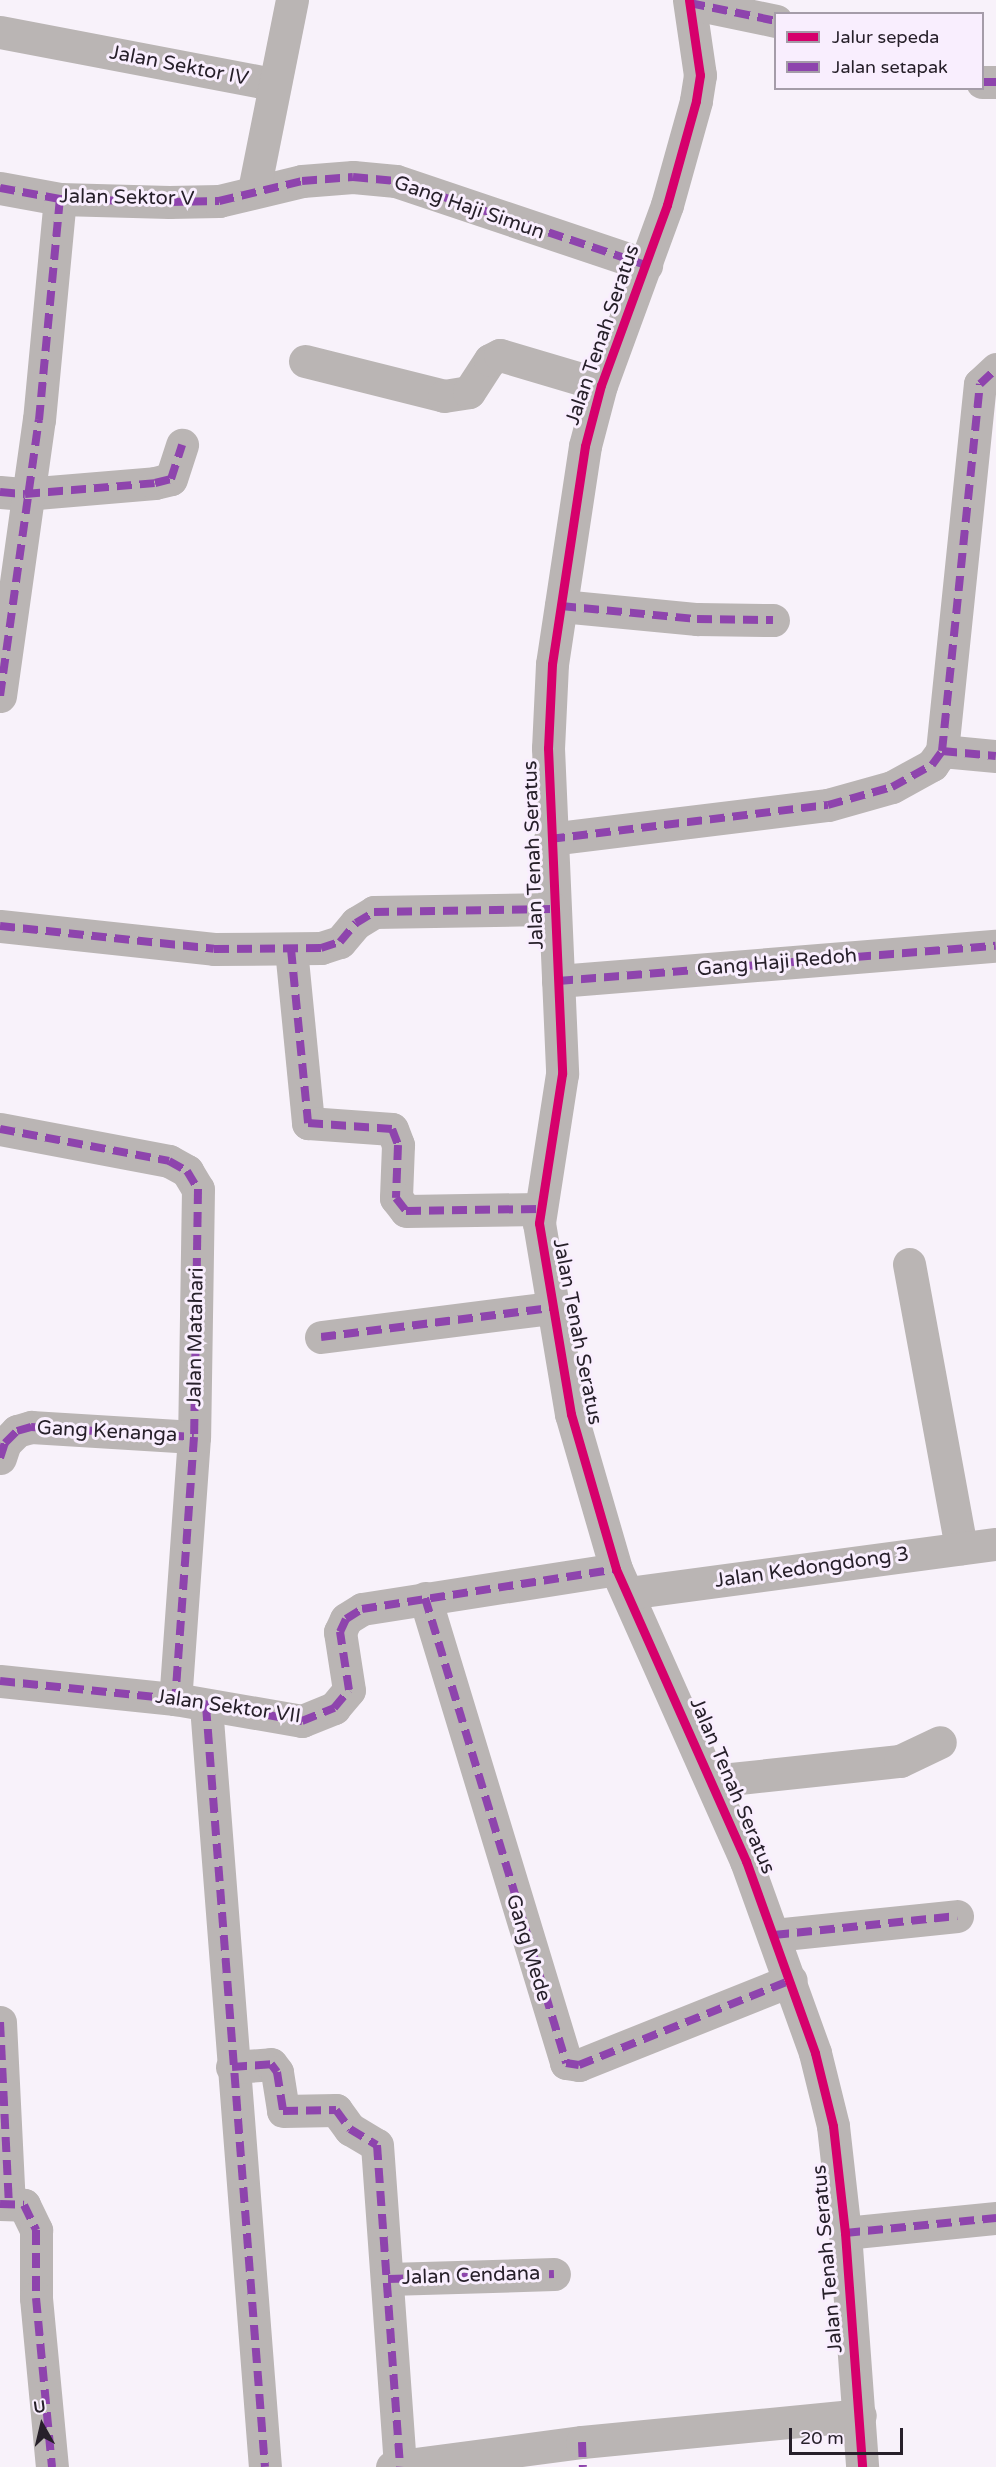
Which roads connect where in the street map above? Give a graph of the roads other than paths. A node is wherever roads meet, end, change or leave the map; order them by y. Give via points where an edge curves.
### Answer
1 (292, 0) edge
2 (689, 2) edge
3 (774, 21) edge
4 (0, 32) edge
5 (273, 84) junction
6 (0, 188) edge
7 (254, 190) junction
8 (60, 199) junction
9 (646, 265) junction
10 (305, 361) dead end
11 (996, 369) edge
12 (601, 385) junction
13 (182, 445) dead end
14 (13, 493) edge
15 (561, 606) junction
16 (773, 620) dead end
17 (0, 696) edge
18 (942, 751) junction
19 (996, 756) edge
20 (550, 839) junction
21 (554, 909) junction
22 (0, 926) edge
23 (996, 946) edge
24 (291, 949) junction
25 (558, 981) junction
26 (0, 1129) edge
27 (540, 1209) junction
28 (909, 1264) dead end
29 (550, 1308) junction
30 (321, 1337) dead end
31 (194, 1437) junction
32 (0, 1458) edge
33 (996, 1544) edge
34 (961, 1548) junction
35 (622, 1581) junction
36 (425, 1598) junction
37 (0, 1681) edge
38 (191, 1703) junction
39 (940, 1742) dead end
40 (712, 1781) junction
41 (957, 1916) dead end
42 (774, 1935) junction
43 (791, 1980) junction
44 (0, 2022) edge
45 (232, 2067) junction
46 (4, 2203) edge
47 (996, 2218) edge
48 (845, 2233) junction
49 (554, 2274) dead end
50 (388, 2279) junction
51 (860, 2415) junction
52 (583, 2454) edge
53 (396, 2466) edge
54 (52, 2467) edge
55 (265, 2467) edge
56 (862, 2467) edge

1 - 5 street, Jalan Sektor IV
2 - 3 street
2 - 9 street, Jalan Tenah Seratus via 700,75 696,101
4 - 5 street, Jalan Sektor IV
5 - 7 street
6 - 8 street, Jalan Sektor V
7 - 8 street, Jalan Sektor V via 219,201
7 - 9 street, Gang Haji Simun via 353,177 396,181
8 - 14 street via 39,420
9 - 12 street, Jalan Tenah Seratus
10 - 12 street via 444,396 469,392 490,360 500,355
11 - 18 street via 984,375 979,391
12 - 15 street, Jalan Tenah Seratus via 585,446
13 - 14 street via 171,479
14 - 17 street via 12,633
15 - 16 street via 697,619
15 - 20 street, Jalan Tenah Seratus via 548,748
18 - 19 street
18 - 20 street via 932,765 912,779 828,805
20 - 21 street, Jalan Tenah Seratus
21 - 24 street via 374,912 332,947
21 - 25 street, Jalan Tenah Seratus
22 - 24 street via 147,945
23 - 25 street, Gang Haji Redoh
24 - 27 street via 308,1123 392,1129 398,1145 396,1198 406,1211
25 - 27 street, Jalan Tenah Seratus via 562,1074
26 - 31 street, Jalan Matahari via 169,1161 193,1179 198,1189
27 - 29 street, Jalan Tenah Seratus
28 - 34 street
29 - 30 street
29 - 35 street, Jalan Tenah Seratus via 571,1414
31 - 32 street, Gang Kenanga via 31,1427 11,1437
31 - 38 street, Jalan Matahari
33 - 34 street, Jalan Kedongdong 3
34 - 35 street, Jalan Kedongdong 3
35 - 36 street, Jalan Sektor VII
35 - 40 street, Jalan Tenah Seratus
36 - 38 street, Jalan Sektor VII via 362,1609 346,1619 340,1632 349,1690 318,1716 302,1721
36 - 43 street, Gang Mede via 566,2063 579,2065
37 - 38 street, Jalan Sektor VII
38 - 45 street, Jalan Matahari
39 - 40 street via 900,1761
40 - 42 street, Jalan Tenah Seratus
41 - 42 street
42 - 43 street, Jalan Tenah Seratus
43 - 48 street, Jalan Tenah Seratus via 833,2126
44 - 46 street
45 - 50 street via 271,2064 277,2072 283,2111 336,2110 350,2129 377,2145
45 - 55 street, Jalan Matahari
46 - 54 street via 24,2205 36,2230 36,2298
47 - 48 street
48 - 51 street, Jalan Tenah Seratus
49 - 50 street, Jalan Cendana
50 - 53 street
51 - 52 street
51 - 56 street, Jalan Tenah Seratus
52 - 53 street

